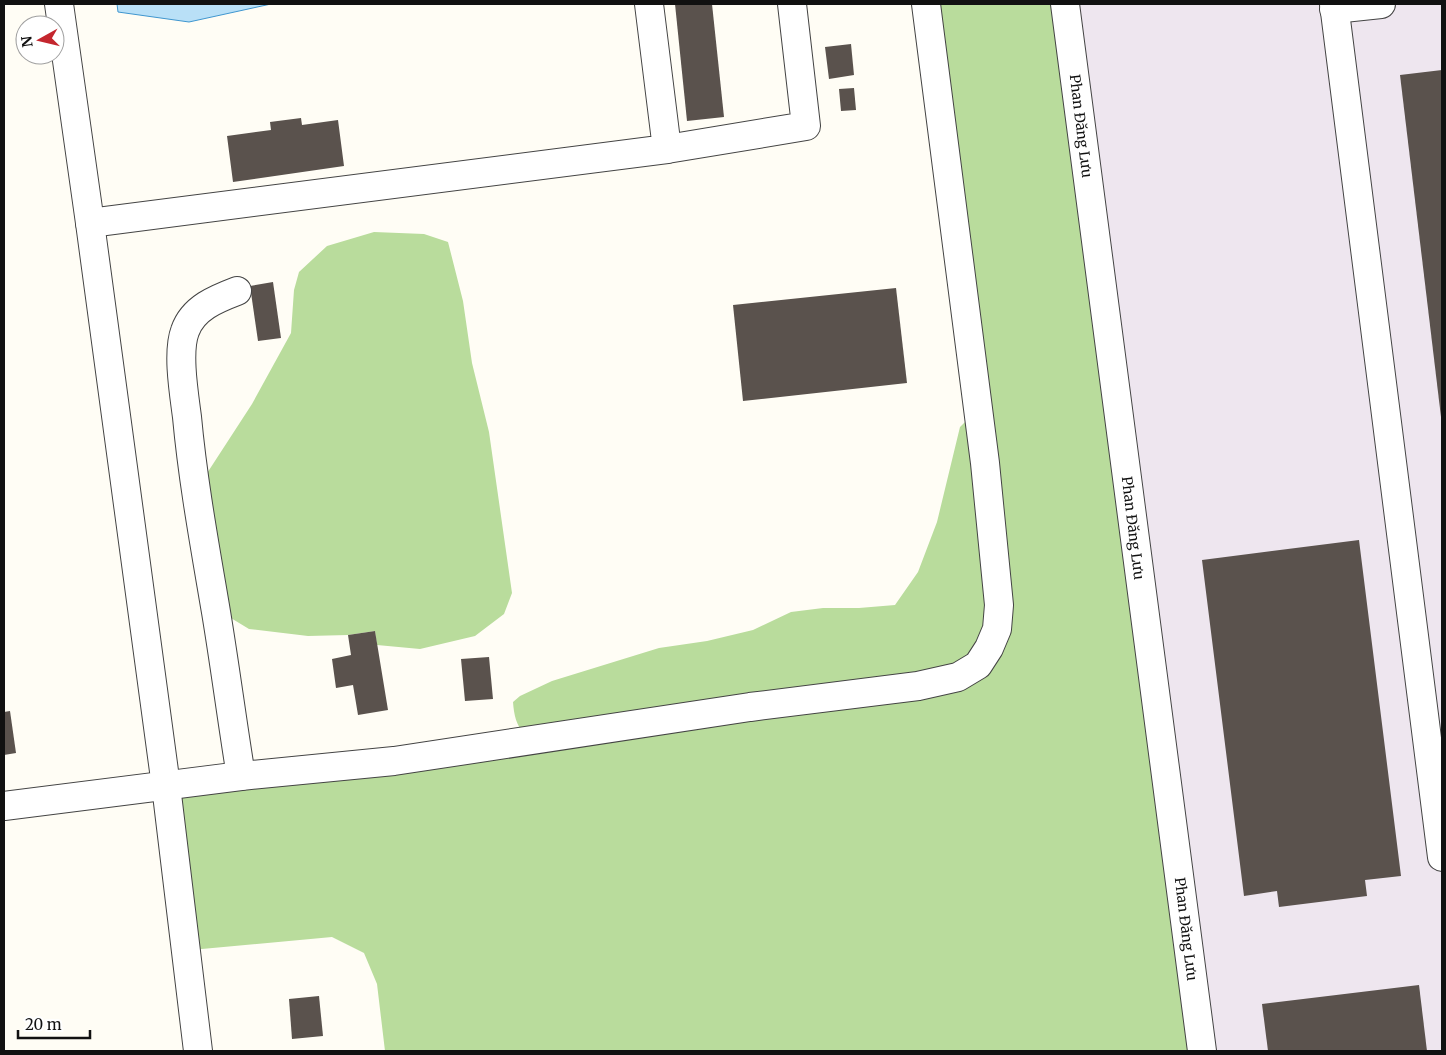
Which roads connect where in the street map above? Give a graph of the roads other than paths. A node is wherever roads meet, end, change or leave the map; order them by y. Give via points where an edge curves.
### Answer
1 (59, 4) edge
2 (649, 4) edge
3 (792, 4) edge
4 (926, 4) edge
5 (1064, 4) edge
6 (1381, 4) edge
7 (1334, 6) edge
8 (667, 149) junction
9 (90, 223) junction
10 (237, 291) dead end
11 (241, 776) junction
12 (166, 786) junction
13 (4, 806) edge
14 (1442, 857) edge
15 (198, 1051) edge
16 (1202, 1051) edge

1 - 9 street
2 - 8 street
3 - 8 street via 806,126
4 - 11 street via 985,463 999,605 997,629 978,665 958,677 918,686 740,708 394,761
5 - 16 street, Phan Đăng Lưu
6 - 7 street
7 - 14 street
8 - 9 street
9 - 12 street
10 - 11 street via 200,309 190,320 181,345 195,486
11 - 12 street
12 - 13 street
12 - 15 street

